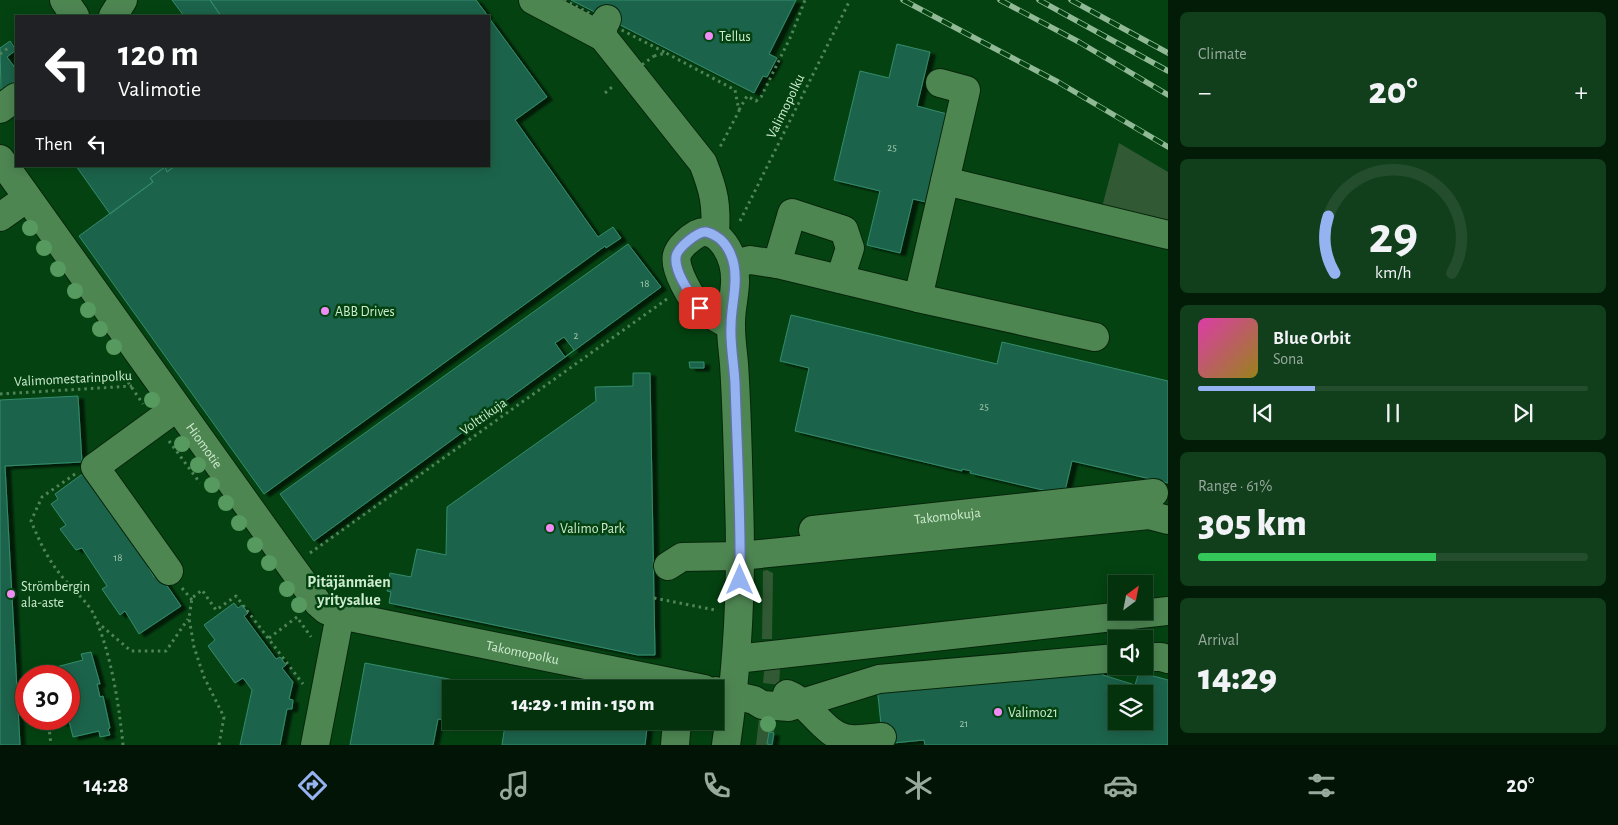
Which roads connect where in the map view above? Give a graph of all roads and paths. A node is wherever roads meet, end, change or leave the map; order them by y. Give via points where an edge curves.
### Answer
1 (64, 0) edge
2 (123, 0) edge
3 (533, 0) edge
4 (564, 0) edge
5 (805, 0) edge
6 (850, 0) edge
7 (74, 15) edge
8 (114, 15) edge
9 (8, 48) dead end
10 (666, 53) junction
11 (0, 54) edge
12 (621, 80) dead end
13 (940, 83) dead end
14 (15, 98) edge
15 (0, 109) edge
16 (739, 111) junction
17 (719, 150) dead end
18 (0, 160) edge
19 (945, 181) junction
20 (27, 198) junction
21 (0, 217) edge
22 (739, 223) dead end
23 (715, 235) junction
24 (1168, 235) edge
25 (734, 264) junction
26 (777, 264) junction
27 (840, 279) junction
28 (674, 294) dead end
29 (918, 298) junction
30 (730, 326) junction
31 (1095, 337) dead end
32 (139, 386) dead end
33 (0, 394) edge
34 (176, 408) junction
35 (81, 469) dead end
36 (1154, 493) dead end
37 (1168, 520) edge
38 (740, 546) junction
39 (305, 556) dead end
40 (668, 566) dead end
41 (169, 571) dead end
42 (654, 598) dead end
43 (720, 611) dead end
44 (1168, 611) edge
45 (340, 615) junction
46 (297, 617) dead end
47 (189, 618) junction
48 (96, 622) junction
49 (268, 638) junction
50 (1153, 657) edge
51 (736, 659) junction
52 (1108, 659) edge
53 (1168, 659) edge
54 (656, 680) edge
55 (307, 688) dead end
56 (734, 695) edge
57 (802, 702) junction
58 (49, 730) edge
59 (676, 730) edge
60 (882, 737) dead end
61 (51, 745) edge
62 (123, 745) edge
63 (219, 745) edge
64 (314, 745) edge
65 (675, 745) edge
66 (726, 745) edge

1 - 7 street
2 - 8 street
3 - 23 street via 605,28 703,163 712,186
4 - 10 path, bridge
5 - 16 path via 760,97 756,101 747,96
6 - 22 path, Valimopolku
9 - 11 path
10 - 12 path, bridge via 654,56
10 - 16 path via 735,90
13 - 19 street via 966,90
14 - 15 street
16 - 17 path
18 - 20 street, Hiomotie
19 - 24 street
19 - 29 street
20 - 21 street
20 - 34 street, Hiomotie
23 - 25 street via 724,243
23 - 30 street via 698,234 680,248 676,257 685,286 700,308
25 - 26 street via 750,260
25 - 30 street via 736,283
26 - 27 street
26 - 27 street via 792,213 844,230 850,248
27 - 29 street
28 - 39 path, Volttikuja
29 - 31 street
30 - 38 street
32 - 33 path, Valimomestarinpolku
34 - 41 street via 95,467
34 - 45 street, Hiomotie via 318,603
35 - 48 path via 42,497 31,521 42,548 94,614
36 - 38 street, Takomokuja
37 - 38 street via 1149,515
38 - 40 street via 682,557
38 - 51 street
42 - 43 path
44 - 51 street
45 - 54 street, Takomopolku
45 - 64 street
46 - 49 path
47 - 48 path via 166,651 131,651
47 - 49 path via 192,598 202,590 216,610 236,596
47 - 63 path via 204,677 224,717
48 - 62 path via 118,702
49 - 55 path
50 - 53 street
51 - 56 street
52 - 57 street via 879,679
56 - 57 street via 763,691 789,694
56 - 66 street
57 - 60 street via 826,728 849,740
58 - 61 path
59 - 65 street

